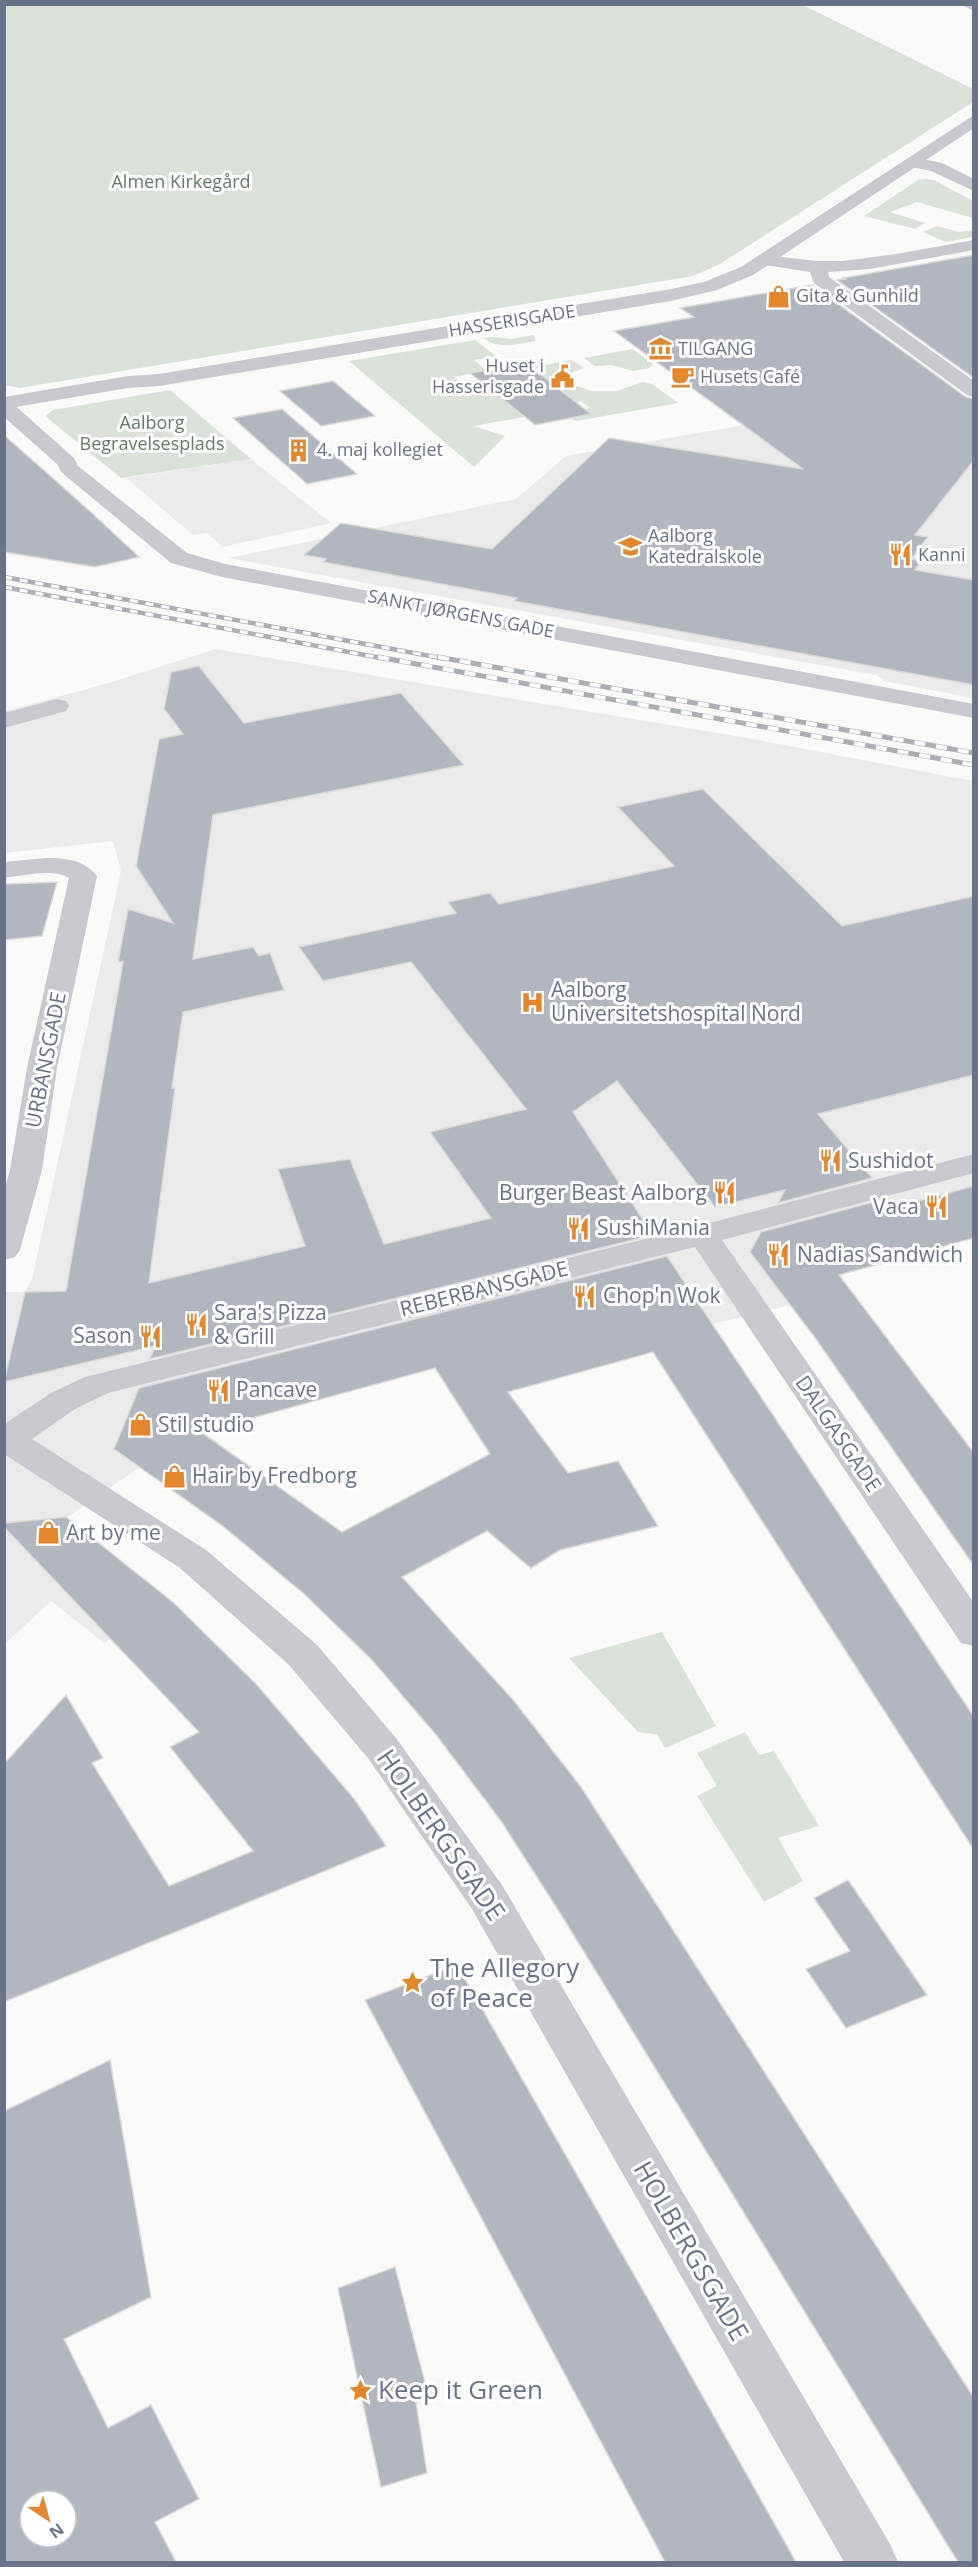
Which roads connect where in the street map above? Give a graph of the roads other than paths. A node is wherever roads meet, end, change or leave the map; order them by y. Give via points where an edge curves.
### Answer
1 (967, 4) edge
2 (974, 7) edge
3 (974, 120) edge
4 (912, 162) junction
5 (974, 186) edge
6 (974, 245) edge
7 (765, 260) junction
8 (818, 268) junction
9 (974, 391) edge
10 (4, 404) edge
11 (57, 706) dead end
12 (974, 711) edge
13 (4, 721) edge
14 (4, 870) edge
15 (974, 1163) edge
16 (703, 1235) junction
17 (4, 1250) edge
18 (5, 1440) edge
19 (974, 1633) edge
20 (872, 2562) edge

1 - 2 street
3 - 4 street, HASSERISGADE
4 - 5 street via 936,167
4 - 7 street, HASSERISGADE
6 - 8 street
7 - 8 street
7 - 10 street, HASSERISGADE via 730,279 692,291
8 - 9 street via 820,279
10 - 12 street, SANKT JØRGENS GADE via 67,462 68,468 178,558 222,570
11 - 13 street
14 - 17 street, URBANSGADE via 59,866 79,870 83,876 42,1068 26,1170
15 - 16 street, REBERBANSGADE
16 - 18 street, REBERBANSGADE via 97,1384 63,1401
16 - 19 street, DALGASGADE
18 - 20 street, HOLBERGSGADE via 193,1559 303,1655 382,1748 487,1897

